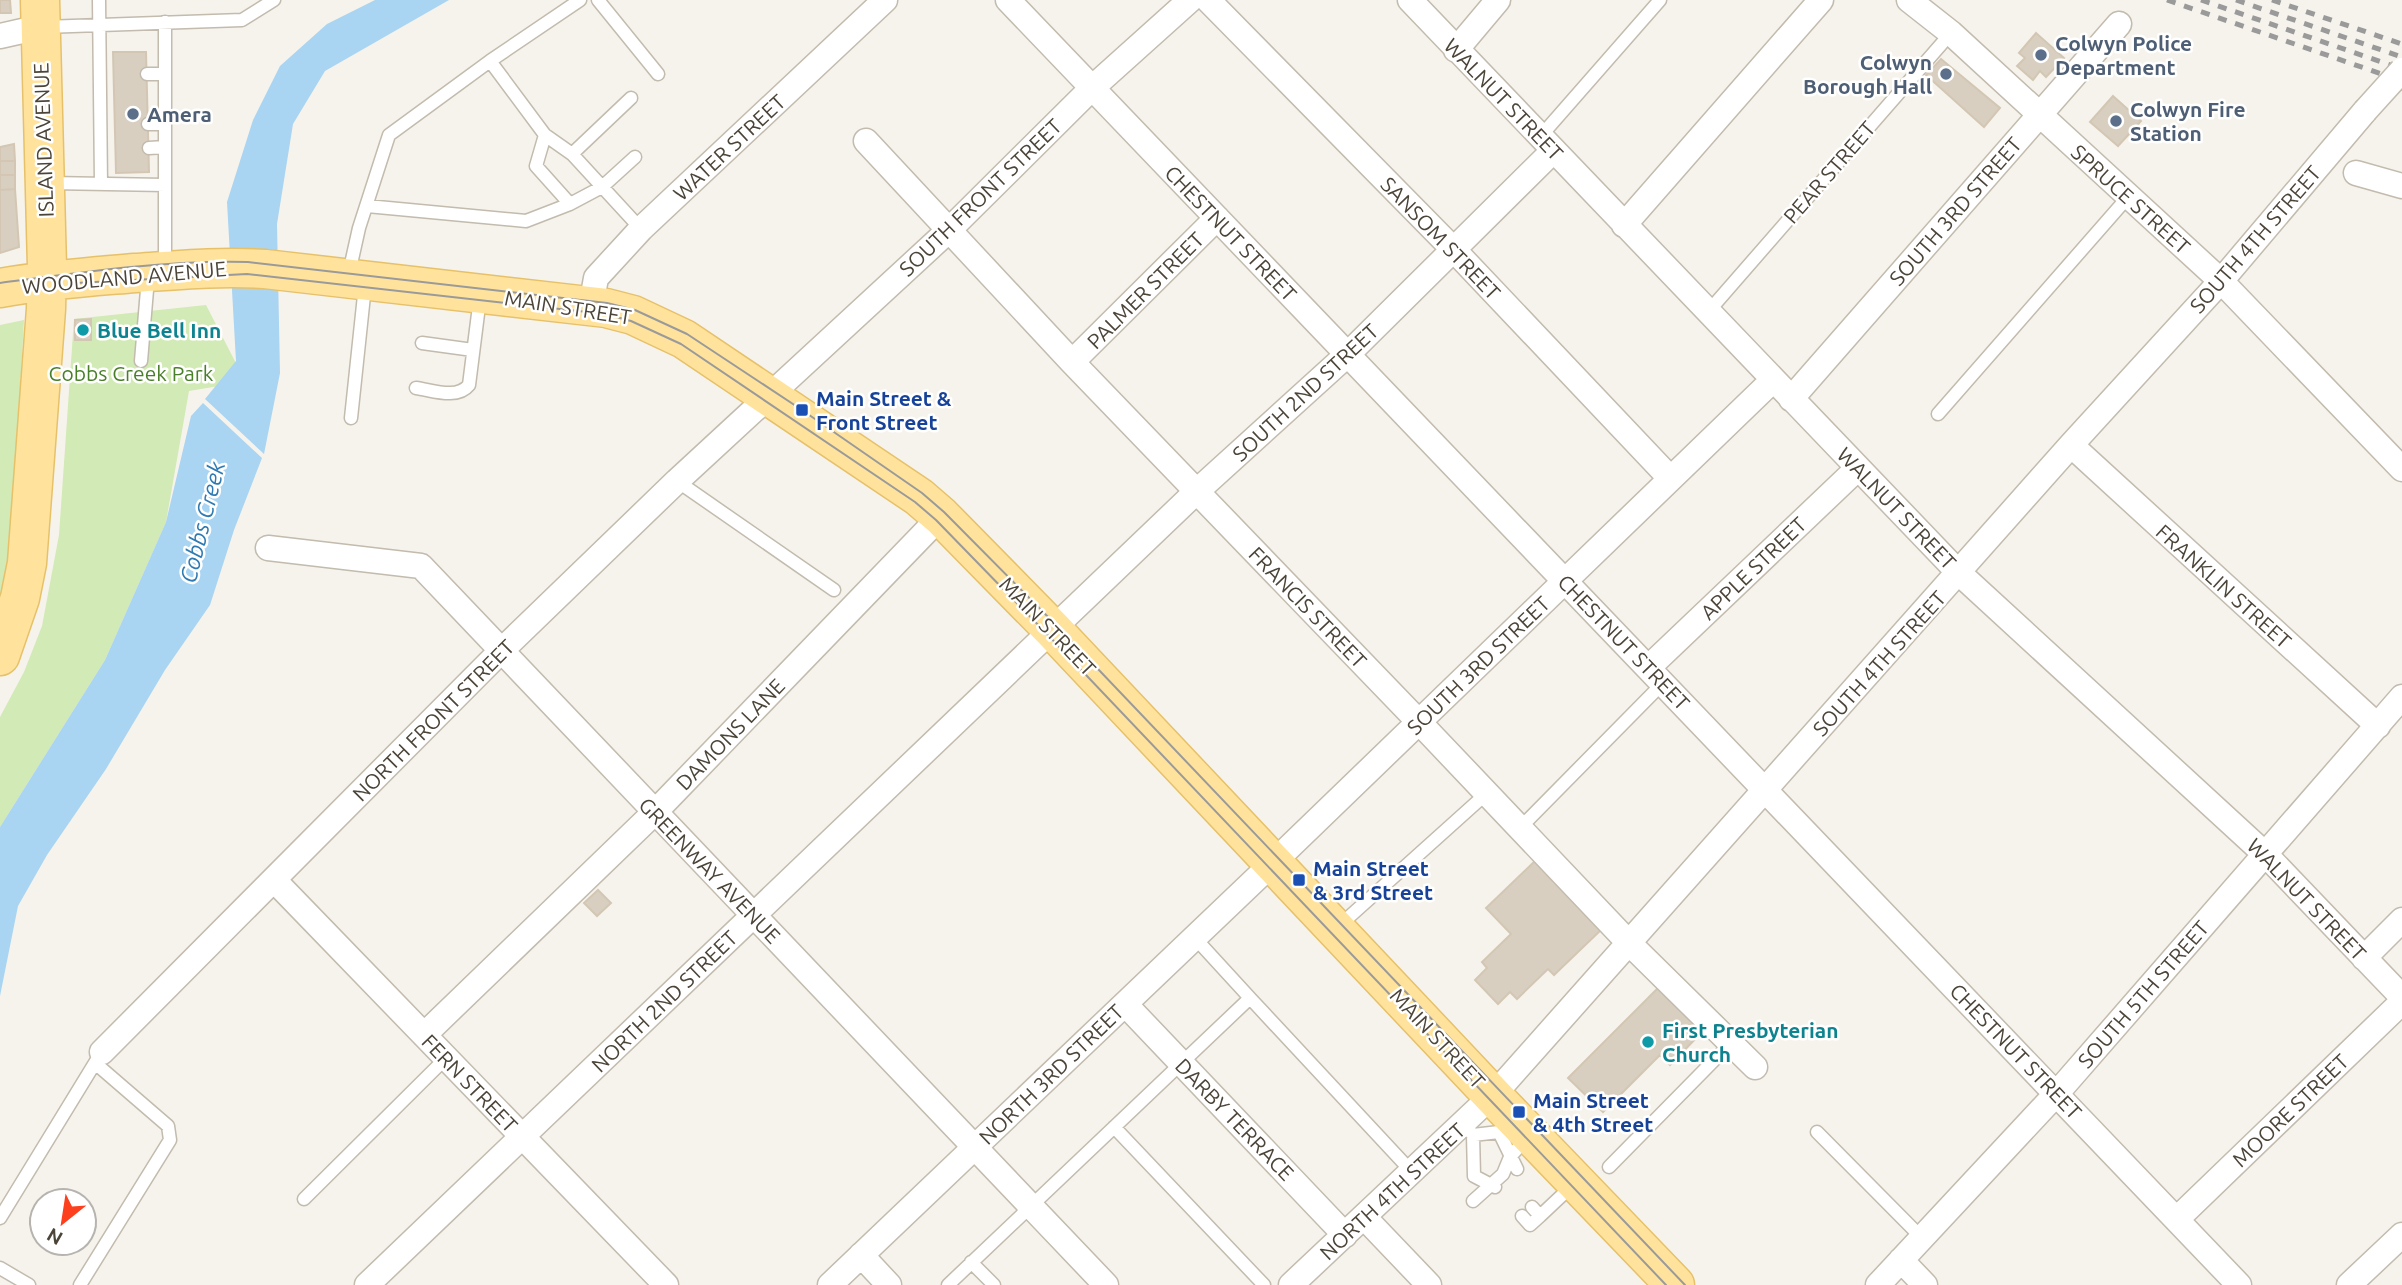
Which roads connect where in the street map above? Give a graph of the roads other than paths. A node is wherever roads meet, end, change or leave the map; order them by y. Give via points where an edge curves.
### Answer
1 (99, 0) edge
2 (274, 0) edge
3 (580, 0) edge
4 (598, 0) edge
5 (885, 0) edge
6 (1008, 0) edge
7 (1190, 0) edge
8 (1208, 0) edge
9 (1410, 0) edge
10 (1498, 0) edge
11 (1660, 0) edge
12 (1821, 0) edge
13 (1909, 0) edge
14 (40, 14) edge
15 (165, 22) junction
16 (2119, 24) dead end
17 (98, 25) junction
18 (1951, 33) junction
19 (0, 36) edge
20 (1456, 50) junction
21 (490, 61) junction
22 (2402, 70) edge
23 (147, 74) dead end
24 (165, 74) junction
25 (658, 74) dead end
26 (1092, 88) junction
27 (631, 98) dead end
28 (2039, 115) junction
29 (100, 124) junction
30 (115, 124) dead end
31 (148, 124) dead end
32 (165, 124) junction
33 (545, 135) junction
34 (866, 141) dead end
35 (1546, 144) junction
36 (100, 147) junction
37 (115, 147) dead end
38 (165, 147) junction
39 (149, 148) dead end
40 (572, 154) junction
41 (635, 157) dead end
42 (2357, 173) dead end
43 (45, 183) junction
44 (101, 184) junction
45 (165, 185) junction
46 (2402, 186) edge
47 (602, 187) junction
48 (2128, 197) junction
49 (570, 204) junction
50 (366, 206) junction
51 (1217, 218) junction
52 (1624, 225) junction
53 (641, 229) junction
54 (948, 231) junction
55 (1453, 249) junction
56 (248, 268) joint
57 (170, 271) junction
58 (47, 280) junction
59 (357, 280) junction
60 (2221, 281) junction
61 (0, 288) edge
62 (481, 294) junction
63 (591, 306) junction
64 (1708, 312) junction
65 (422, 343) dead end
66 (474, 350) junction
67 (1348, 354) junction
68 (141, 361) dead end
69 (1072, 362) junction
70 (1773, 380) junction
71 (416, 388) dead end
72 (771, 396) junction
73 (1791, 399) junction
74 (1938, 414) dead end
75 (351, 418) dead end
76 (2071, 445) junction
77 (1858, 468) junction
78 (2402, 469) edge
79 (1670, 478) junction
80 (677, 481) junction
81 (1196, 492) junction
82 (941, 516) junction
83 (268, 548) dead end
84 (1959, 573) junction
85 (1565, 580) junction
86 (834, 590) dead end
87 (1053, 630) junction
88 (501, 651) junction
89 (0, 656) edge
90 (1656, 675) junction
91 (2402, 697) edge
92 (1419, 722) junction
93 (2378, 726) junction
94 (1766, 790) junction
95 (1487, 793) junction
96 (655, 812) junction
97 (1520, 828) junction
98 (2266, 855) junction
99 (1273, 862) junction
100 (274, 880) junction
101 (754, 916) junction
102 (2402, 920) edge
103 (1335, 930) junction
104 (1195, 938) junction
105 (1630, 944) junction
106 (2364, 958) junction
107 (1250, 998) junction
108 (2402, 999) edge
109 (1125, 1004) junction
110 (424, 1035) junction
111 (1731, 1043) junction
112 (98, 1058) junction
113 (446, 1058) junction
114 (1182, 1064) junction
115 (1755, 1067) dead end
116 (2057, 1093) junction
117 (1493, 1096) junction
118 (1114, 1127) junction
119 (1468, 1130) junction
120 (1816, 1132) dead end
121 (522, 1137) junction
122 (975, 1147) junction
123 (1519, 1154) junction
124 (1412, 1172) junction
125 (1494, 1186) junction
126 (1570, 1188) junction
127 (304, 1199) dead end
128 (1474, 1201) dead end
129 (1030, 1205) junction
130 (1522, 1216) dead end
131 (1364, 1217) junction
132 (0, 1218) edge
133 (2178, 1219) junction
134 (1345, 1235) junction
135 (2402, 1235) edge
136 (1922, 1238) junction
137 (861, 1255) junction
138 (1901, 1261) junction
139 (971, 1262) junction
140 (0, 1268) edge
141 (29, 1285) edge
142 (80, 1285) edge
143 (367, 1285) edge
144 (666, 1285) edge
145 (830, 1285) edge
146 (889, 1285) edge
147 (948, 1285) edge
148 (994, 1285) edge
149 (1106, 1285) edge
150 (1264, 1285) edge
151 (1291, 1285) edge
152 (1429, 1285) edge
153 (1675, 1285) edge
154 (1878, 1285) edge
155 (1925, 1285) edge
156 (2239, 1285) edge
157 (2349, 1285) edge

1 - 17 lane
2 - 15 lane via 242,20
3 - 21 lane
4 - 25 lane
5 - 53 street, WATER STREET
6 - 26 street, CHESTNUT STREET
7 - 26 street, SOUTH FRONT STREET
8 - 55 street, SANSOM STREET
9 - 20 street, WALNUT STREET
10 - 20 street
11 - 35 lane
12 - 52 street
13 - 18 street, SPRUCE STREET
14 - 17 lane
14 - 19 street
14 - 43 main road, ISLAND AVENUE
15 - 17 lane
15 - 24 lane
16 - 28 street, SOUTH 3RD STREET
17 - 29 lane via 107,75
18 - 28 street, SPRUCE STREET
18 - 64 lane, PEAR STREET
20 - 35 street, WALNUT STREET
21 - 33 lane
21 - 50 lane via 389,135
22 - 60 street, SOUTH 4TH STREET, bridge
23 - 24 lane
24 - 32 lane
26 - 51 street, CHESTNUT STREET
26 - 54 street, SOUTH FRONT STREET
27 - 40 lane
28 - 48 street, SPRUCE STREET
28 - 73 street, SOUTH 3RD STREET
29 - 30 lane
29 - 36 lane
31 - 32 lane
32 - 38 lane
33 - 40 lane
33 - 49 lane via 536,166
34 - 54 street, FRANCIS STREET
35 - 52 street, WALNUT STREET
35 - 55 street, SOUTH 2ND STREET
36 - 37 lane
36 - 44 lane
38 - 39 lane
38 - 45 lane
40 - 47 lane
41 - 47 lane
42 - 46 street
43 - 44 lane
43 - 58 main road, ISLAND AVENUE
44 - 45 lane
45 - 57 lane
47 - 49 lane
47 - 53 lane
48 - 60 street, SPRUCE STREET
48 - 74 lane
49 - 50 lane via 526,221
50 - 59 lane
51 - 67 street, CHESTNUT STREET
51 - 69 street, PALMER STREET
52 - 64 street, WALNUT STREET
53 - 63 street, WATER STREET via 596,278
54 - 69 street, FRANCIS STREET
54 - 72 street, SOUTH FRONT STREET
55 - 67 street, SOUTH 2ND STREET
55 - 79 street, SANSOM STREET
56 - 57 main road, WOODLAND AVENUE
56 - 59 main road, MAIN STREET
57 - 58 main road, WOODLAND AVENUE
57 - 68 lane
58 - 61 main road, WOODLAND AVENUE
58 - 89 main road, ISLAND AVENUE via 27,563
59 - 62 main road, MAIN STREET
59 - 75 lane
60 - 76 street, SOUTH 4TH STREET
60 - 78 street, SPRUCE STREET
62 - 63 main road, MAIN STREET
62 - 66 lane
63 - 72 main road, MAIN STREET via 658,325
64 - 70 street, WALNUT STREET
65 - 66 lane
66 - 71 lane via 464,391
67 - 81 street, SOUTH 2ND STREET
67 - 85 street, CHESTNUT STREET
69 - 81 street, FRANCIS STREET
70 - 73 street, WALNUT STREET
70 - 79 street, SOUTH 3RD STREET
72 - 80 street, NORTH FRONT STREET
72 - 82 main road, MAIN STREET
73 - 77 street, WALNUT STREET
76 - 84 street, SOUTH 4TH STREET
76 - 93 street, FRANKLIN STREET
77 - 84 street, WALNUT STREET
77 - 90 street, APPLE STREET
79 - 85 street, SOUTH 3RD STREET
80 - 86 lane
80 - 88 street, NORTH FRONT STREET
81 - 87 street, SOUTH 2ND STREET
81 - 92 street, FRANCIS STREET
82 - 87 main road, MAIN STREET
82 - 96 street, DAMONS LANE
83 - 88 street, GREENWAY AVENUE via 421,566
84 - 94 street, SOUTH 4TH STREET
84 - 98 street, WALNUT STREET
85 - 90 street, CHESTNUT STREET
85 - 92 street, SOUTH 3RD STREET
87 - 99 main road, MAIN STREET
87 - 101 street, NORTH 2ND STREET
88 - 96 street, GREENWAY AVENUE
88 - 100 street, NORTH FRONT STREET
90 - 94 street, CHESTNUT STREET
90 - 97 lane
91 - 93 street, SOUTH 5TH STREET
92 - 95 street, FRANCIS STREET
92 - 99 street, SOUTH 3RD STREET
93 - 98 street, SOUTH 5TH STREET
94 - 105 street, SOUTH 4TH STREET
94 - 116 street, CHESTNUT STREET
95 - 97 street, FRANCIS STREET
95 - 103 lane
96 - 101 street, GREENWAY AVENUE
96 - 110 street, DAMONS LANE
97 - 105 street, FRANCIS STREET
98 - 106 street, WALNUT STREET
98 - 116 street, SOUTH 5TH STREET
99 - 103 main road, MAIN STREET
99 - 104 street, NORTH 3RD STREET
100 - 110 street, FERN STREET
100 - 112 street, NORTH FRONT STREET
101 - 121 street, NORTH 2ND STREET
101 - 122 street, GREENWAY AVENUE
102 - 106 street
103 - 117 main road, MAIN STREET
104 - 107 lane
104 - 109 street, NORTH 3RD STREET
105 - 111 street, FRANCIS STREET
105 - 117 street, SOUTH 4TH STREET
106 - 108 street, WALNUT STREET
107 - 114 lane
107 - 124 lane
108 - 133 street, MOORE STREET
109 - 114 street, DARBY TERRACE
109 - 122 street, NORTH 3RD STREET
110 - 113 street, FERN STREET
111 - 115 street, FRANCIS STREET
111 - 126 lane
112 - 132 lane
112 - 142 lane via 169,1126 170,1140
113 - 121 street, FERN STREET
113 - 127 lane
114 - 118 lane
114 - 134 street, DARBY TERRACE
116 - 133 street, CHESTNUT STREET
116 - 136 street, SOUTH 5TH STREET
117 - 119 street, NORTH 4TH STREET
117 - 123 main road, MAIN STREET
118 - 129 lane
118 - 150 lane
119 - 123 lane via 1499,1132
119 - 124 street, NORTH 4TH STREET
119 - 125 lane via 1474,1176
120 - 136 lane
121 - 143 street, NORTH 2ND STREET
121 - 144 street, FERN STREET
122 - 129 street, GREENWAY AVENUE
122 - 137 street, NORTH 3RD STREET
123 - 125 lane
123 - 126 main road, MAIN STREET
124 - 131 street, NORTH 4TH STREET
125 - 128 lane
126 - 130 lane via 1536,1212 1530,1224
126 - 153 main road, MAIN STREET
129 - 139 lane
129 - 149 street, GREENWAY AVENUE
131 - 134 street, NORTH 4TH STREET
131 - 152 street
133 - 156 street, CHESTNUT STREET
134 - 151 street, NORTH 4TH STREET
135 - 157 street
136 - 138 street, SOUTH 5TH STREET
137 - 145 street, NORTH 3RD STREET
137 - 146 street
138 - 154 street, SOUTH 5TH STREET
138 - 155 street
139 - 147 lane
139 - 148 lane
140 - 141 lane

